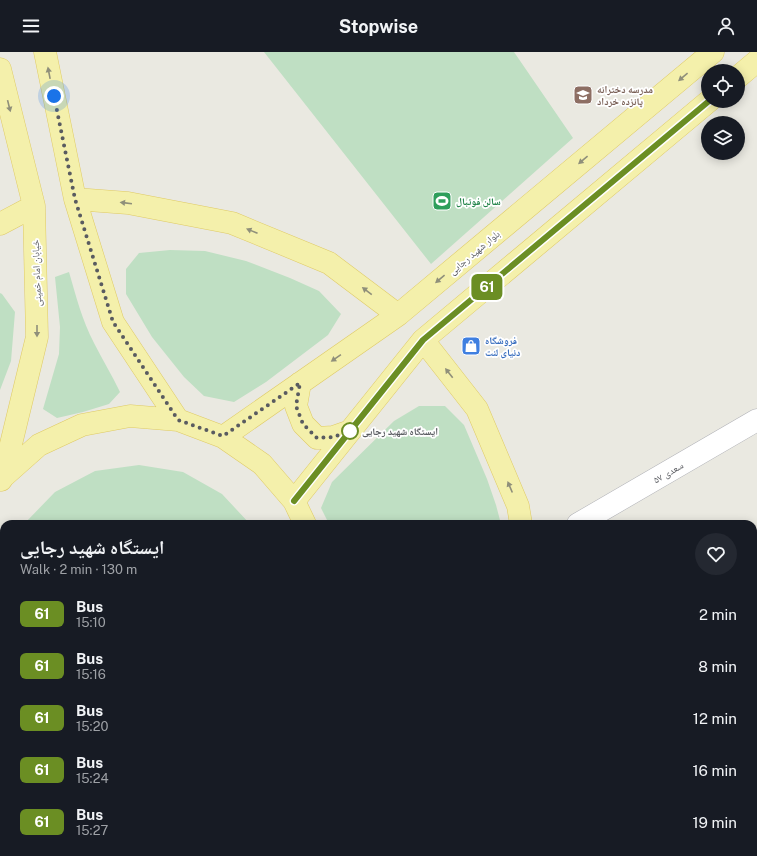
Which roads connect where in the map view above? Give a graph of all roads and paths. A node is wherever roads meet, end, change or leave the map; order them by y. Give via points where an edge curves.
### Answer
1 (45, 52) edge
2 (713, 52) edge
3 (757, 61) edge
4 (0, 68) edge
5 (745, 71) edge
6 (701, 108) edge
7 (75, 199) junction
8 (34, 206) junction
9 (0, 224) edge
10 (398, 315) junction
11 (423, 340) junction
12 (300, 383) junction
13 (178, 420) junction
14 (757, 420) edge
15 (350, 431) junction
16 (223, 436) junction
17 (1, 479) edge
18 (294, 501) junction
19 (303, 520) edge
20 (520, 520) edge
21 (585, 520) edge

7 -> 1 main road
2 -> 10 main road, بلوار شهید رجایی
3 - 5 main road
4 -> 8 main road, خیابان امام خمینی
6 - 11 main road
10 -> 7 main road via 329,263 232,223 128,203
7 - 13 main road via 113,322
8 - 9 main road
8 -> 17 main road, خیابان امام خمینی via 37,337
10 -> 12 main road, بلوار شهید رجایی
11 - 15 main road
20 -> 11 main road via 518,506 477,409
12 - 15 main road via 296,406 303,424 317,438 333,437
12 - 16 main road, بلوار شهید رجایی
13 - 16 main road
13 - 17 main road via 130,416 82,425 39,445
14 - 21 street, سعدی ۵۷
15 - 18 main road
16 - 18 main road via 262,464
18 - 19 main road

